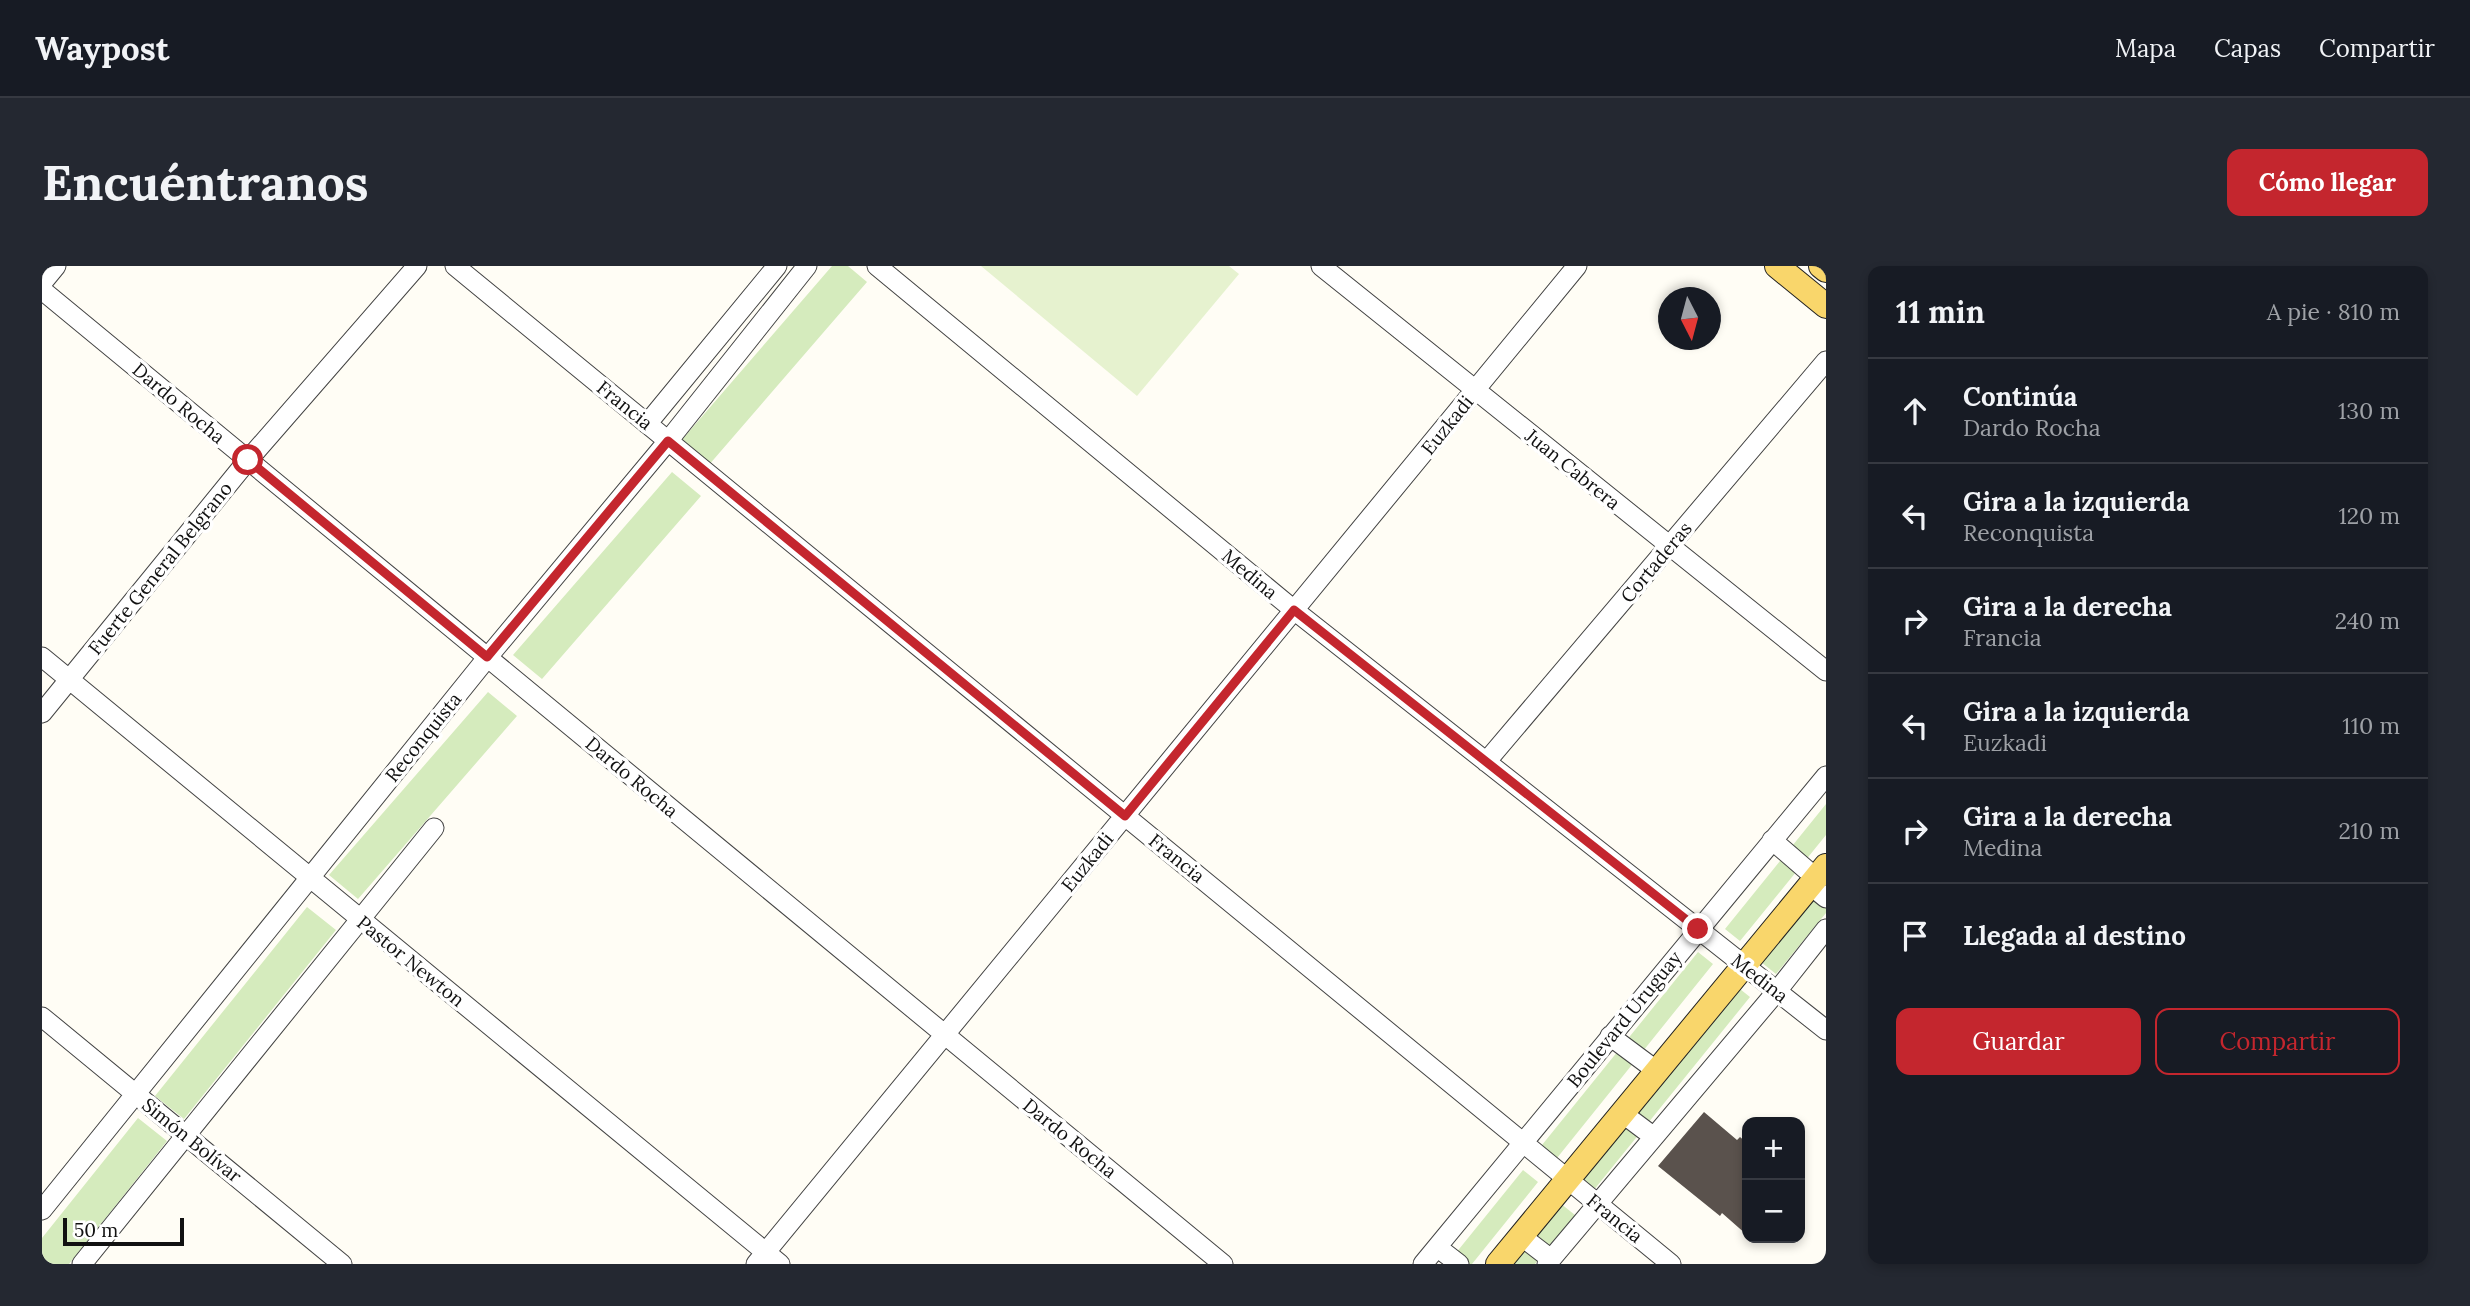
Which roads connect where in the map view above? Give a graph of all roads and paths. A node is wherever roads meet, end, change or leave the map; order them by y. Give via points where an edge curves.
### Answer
1 (56, 266) edge
2 (418, 266) edge
3 (455, 266) edge
4 (777, 266) edge
5 (807, 266) edge
6 (877, 266) edge
7 (1321, 266) edge
8 (1577, 266) edge
9 (1777, 266) edge
10 (1821, 266) edge
11 (1826, 270) edge
12 (42, 283) edge
13 (42, 290) edge
14 (1826, 306) edge
15 (1826, 361) edge
16 (1475, 391) junction
17 (647, 424) junction
18 (668, 441) junction
19 (248, 460) junction
20 (1669, 546) junction
21 (1294, 610) junction
22 (42, 657) edge
23 (487, 657) junction
24 (1826, 671) edge
25 (69, 680) junction
26 (42, 713) edge
27 (1486, 762) junction
28 (1824, 783) edge
29 (1125, 816) junction
30 (434, 828) dead end
31 (1772, 840) junction
32 (309, 877) junction
33 (1820, 882) edge
34 (359, 918) junction
35 (1698, 929) junction
36 (1826, 929) edge
37 (1744, 966) junction
38 (1777, 991) junction
39 (42, 1017) edge
40 (1826, 1030) edge
41 (945, 1035) junction
42 (1610, 1037) junction
43 (1657, 1071) junction
44 (136, 1095) junction
45 (1622, 1113) junction
46 (186, 1135) junction
47 (1654, 1137) junction
48 (1524, 1143) junction
49 (1568, 1179) junction
50 (1598, 1203) junction
51 (42, 1210) edge
52 (1521, 1236) junction
53 (1437, 1247) junction
54 (767, 1260) edge
55 (1549, 1262) edge
56 (82, 1264) edge
57 (342, 1264) edge
58 (1223, 1264) edge
59 (1423, 1264) edge
60 (1459, 1264) edge
61 (1498, 1264) edge
62 (1671, 1264) edge

1 - 12 street
2 - 19 street, Fuerte General Belgrano
3 - 17 street, Francia
4 - 17 street
5 - 18 street, Reconquista
6 - 21 street, Medina
7 - 16 street, Juan Cabrera
8 - 16 street, Euzkadi
9 - 14 main road
10 - 11 main road
13 - 19 street, Dardo Rocha
15 - 20 street, Cortaderas
16 - 20 street, Juan Cabrera
16 - 21 street, Euzkadi
17 - 18 street, Francia
18 - 23 street, Reconquista
18 - 29 street, Francia
19 - 23 street, Dardo Rocha
19 - 25 street, Fuerte General Belgrano
20 - 24 street, Juan Cabrera
20 - 27 street, Cortaderas
21 - 27 street, Medina
21 - 29 street, Euzkadi
22 - 25 street, Pastor Newton
23 - 32 street, Reconquista
23 - 41 street, Dardo Rocha
25 - 26 street, Fuerte General Belgrano
25 - 32 street, Pastor Newton
27 - 35 street, Medina
28 - 31 street, Boulevard Uruguay
29 - 41 street, Euzkadi
29 - 48 street, Francia
30 - 34 street
31 - 33 street
31 - 35 street, Boulevard Uruguay
32 - 34 street, Pastor Newton
32 - 44 street, Reconquista
33 - 37 main road
34 - 46 street
34 - 54 street, Pastor Newton
35 - 37 street, Medina
35 - 42 street, Boulevard Uruguay
36 - 38 street
37 - 38 street, Medina
37 - 43 main road
38 - 40 street, Medina
38 - 47 street
39 - 44 street, Simón Bolívar
41 - 54 street, Euzkadi
41 - 58 street, Dardo Rocha
42 - 43 street
42 - 48 street, Boulevard Uruguay
43 - 45 main road
44 - 46 street, Simón Bolívar
44 - 51 street, Reconquista
45 - 47 street
45 - 49 main road
46 - 56 street
46 - 57 street, Simón Bolívar
47 - 50 street
48 - 49 street, Francia
48 - 53 street, Boulevard Uruguay
49 - 50 street, Francia
49 - 52 main road
50 - 55 street
50 - 62 street, Francia
52 - 55 street
52 - 61 main road
53 - 59 street, Boulevard Uruguay
53 - 60 street

